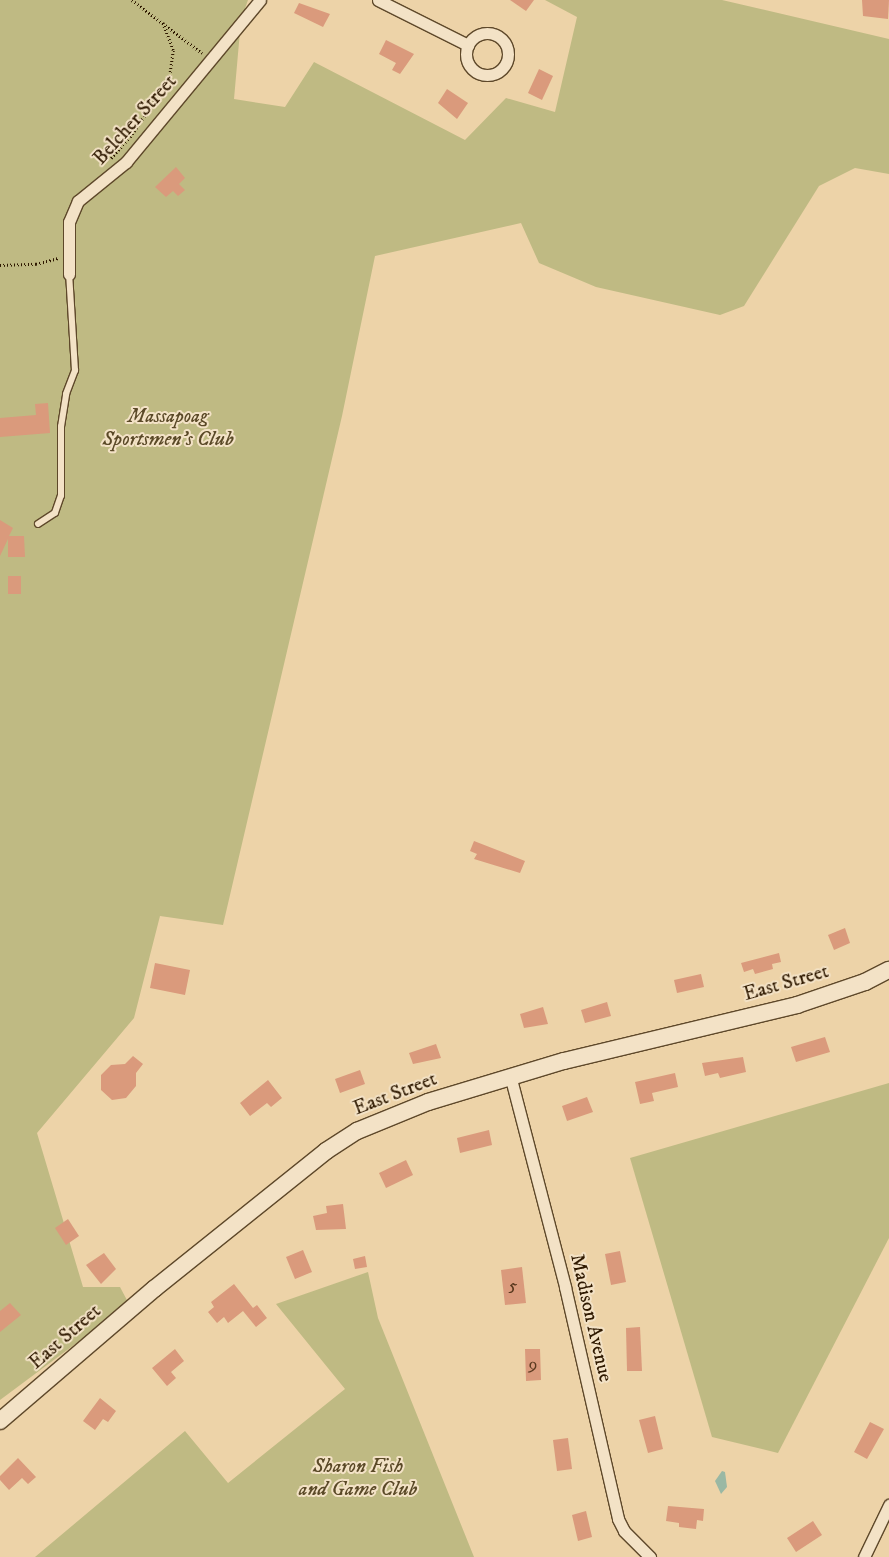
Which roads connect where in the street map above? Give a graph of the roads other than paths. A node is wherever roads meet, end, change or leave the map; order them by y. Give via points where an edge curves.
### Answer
1 (260, 0) edge
2 (378, 0) edge
3 (468, 45) dead end
4 (69, 274) joint
5 (38, 524) dead end
6 (889, 970) edge
7 (511, 1078) junction
8 (0, 1420) edge
9 (889, 1505) edge
10 (650, 1557) edge
11 (864, 1557) edge

1 - 4 street, Belcher Street via 147,139 108,180 78,201 72,211
2 - 3 street
4 - 5 lane via 75,371 66,394 61,427 61,496 55,513
6 - 7 street, East Street via 865,982 797,1005
7 - 8 street, East Street via 428,1102 349,1136 154,1289
7 - 10 street, Madison Avenue via 565,1287 618,1519 624,1531
9 - 11 street

